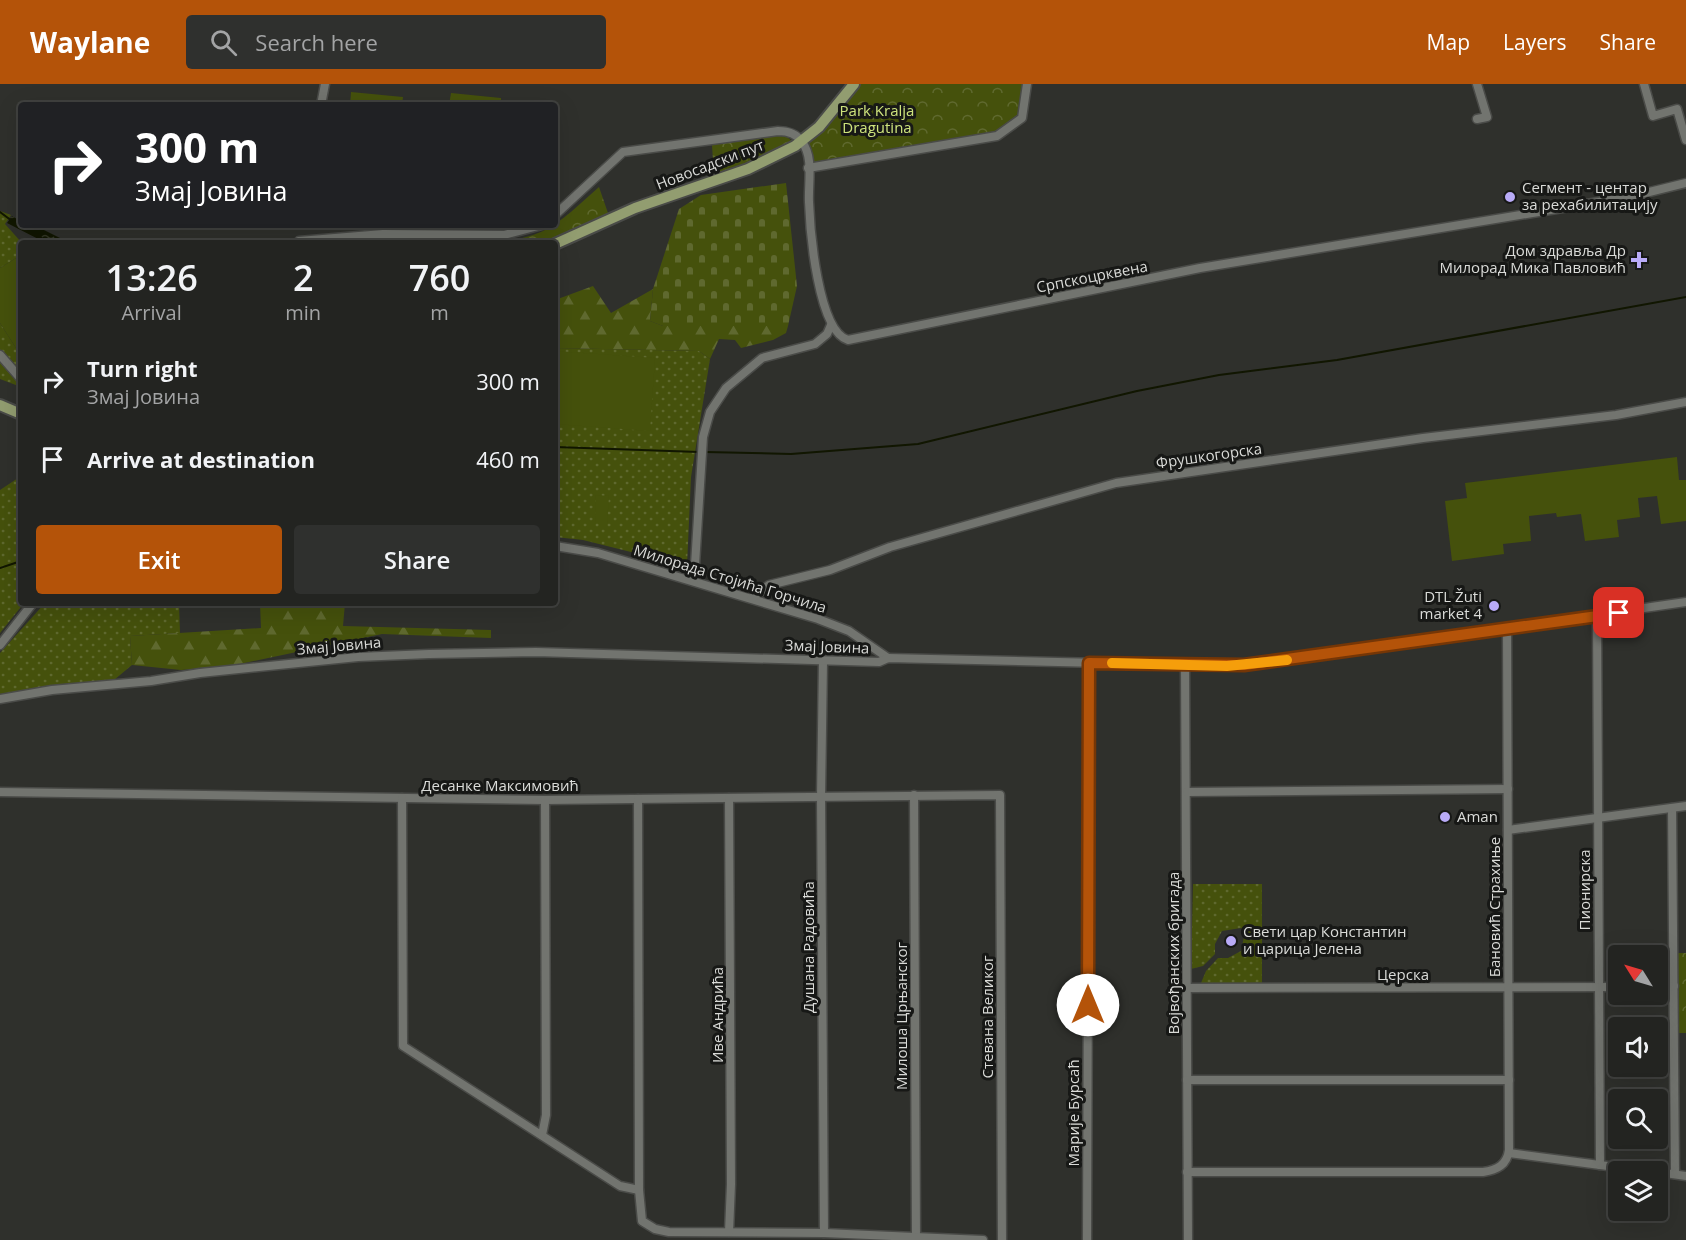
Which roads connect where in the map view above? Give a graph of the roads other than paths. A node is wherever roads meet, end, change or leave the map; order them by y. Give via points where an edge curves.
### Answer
1 (325, 84) edge
2 (854, 84) edge
3 (1027, 84) edge
4 (1477, 84) edge
5 (1644, 84) edge
6 (322, 102) edge
7 (1477, 119) dead end
8 (1686, 140) edge
9 (802, 141) junction
10 (808, 168) junction
11 (1686, 183) edge
12 (558, 212) edge
13 (531, 228) edge
14 (311, 240) edge
15 (558, 243) edge
16 (831, 325) junction
17 (0, 355) edge
18 (18, 376) edge
19 (1686, 402) edge
20 (0, 405) edge
21 (18, 413) edge
22 (558, 546) edge
23 (694, 581) junction
24 (752, 598) junction
25 (1686, 602) edge
26 (31, 606) edge
27 (1597, 616) junction
28 (1508, 629) junction
29 (0, 645) edge
30 (888, 658) junction
31 (823, 661) junction
32 (1089, 663) junction
33 (1185, 665) junction
34 (0, 699) edge
35 (1508, 789) junction
36 (0, 792) edge
37 (1187, 792) junction
38 (914, 795) junction
39 (1000, 795) joint
40 (821, 797) junction
41 (402, 798) junction
42 (729, 798) junction
43 (638, 799) junction
44 (545, 800) junction
45 (1686, 806) edge
46 (1672, 808) junction
47 (1599, 819) junction
48 (1508, 830) junction
49 (1668, 986) edge
50 (1674, 986) junction
51 (1599, 987) junction
52 (1608, 987) edge
53 (1187, 988) junction
54 (1509, 988) junction
55 (1187, 1080) junction
56 (1509, 1080) junction
57 (542, 1135) junction
58 (1509, 1152) junction
59 (1600, 1165) junction
60 (1608, 1166) edge
61 (1187, 1172) junction
62 (1668, 1173) edge
63 (1675, 1174) junction
64 (1686, 1176) edge
65 (639, 1190) junction
66 (729, 1232) junction
67 (824, 1233) junction
68 (916, 1237) junction
69 (983, 1240) edge
70 (1002, 1240) edge
71 (1087, 1240) edge
72 (1188, 1240) edge

1 - 6 street
2 - 9 main road, Новосадски пут via 826,120
3 - 10 street via 1022,118 997,136
4 - 7 street via 1486,117
5 - 8 street via 1653,116 1677,109
9 - 10 street
9 - 12 street via 778,131 623,152
9 - 15 main road, Новосадски пут via 748,169 635,208
10 - 16 street via 817,264
11 - 16 street, Српскоцрквена via 1200,268 848,340
13 - 14 street via 504,235 383,234
16 - 23 street via 820,341 762,358 726,388 710,412 702,437
17 - 18 street
19 - 24 street, Фрушкогорска via 1616,415 1423,438 1116,483 769,585
20 - 21 main road
22 - 23 street, Милорада Стојића Горчила via 598,553
23 - 24 street, Милорада Стојића Горчила
24 - 30 street, Милорада Стојића Горчила via 840,627
25 - 27 street, Змај Јовина
26 - 29 street
27 - 28 street, Змај Јовина
27 - 47 street, Пионирска
28 - 33 street, Змај Јовина via 1264,663
28 - 35 street, Бановић Страхиње
30 - 31 street, Змај Јовина via 879,662
30 - 32 street, Змај Јовина
31 - 34 street, Змај Јовина via 536,652 405,655 200,673
31 - 40 street, Душана Радовића
32 - 33 street, Змај Јовина
32 - 71 street, Марије Бурсаћ
33 - 37 street, Војвођанских бригада
35 - 37 street
35 - 48 street, Бановић Страхиње
36 - 41 street, Десанке Максимовић
37 - 53 street, Војвођанских бригада
38 - 39 street, Десанке Максимовић
38 - 40 street, Десанке Максимовић
38 - 68 street, Милоша Црњанског
39 - 70 street, Стевана Великог
40 - 42 street, Десанке Максимовић
40 - 67 street, Душана Радовића
41 - 44 street, Десанке Максимовић
41 - 57 street via 403,1046
42 - 43 street, Десанке Максимовић
42 - 66 street, Иве Андрића
43 - 44 street, Десанке Максимовић
43 - 65 street
44 - 57 street via 546,1115
45 - 46 street
46 - 47 street
46 - 50 street
47 - 48 street
47 - 51 street, Пионирска
48 - 54 street, Бановић Страхиње
49 - 50 street
50 - 63 street
51 - 52 street, Церска
51 - 54 street, Церска
51 - 59 street, Пионирска
53 - 54 street, Церска
53 - 55 street, Војвођанских бригада
54 - 56 street, Бановић Страхиње
55 - 56 street
55 - 61 street, Војвођанских бригада
56 - 58 street, Бановић Страхиње
57 - 65 street via 620,1186
58 - 59 street
58 - 61 street via 1500,1167 1483,1172
59 - 60 street
61 - 72 street, Војвођанских бригада
62 - 63 street
63 - 64 street
65 - 66 street via 642,1221 655,1229
66 - 67 street
67 - 68 street
68 - 69 street

